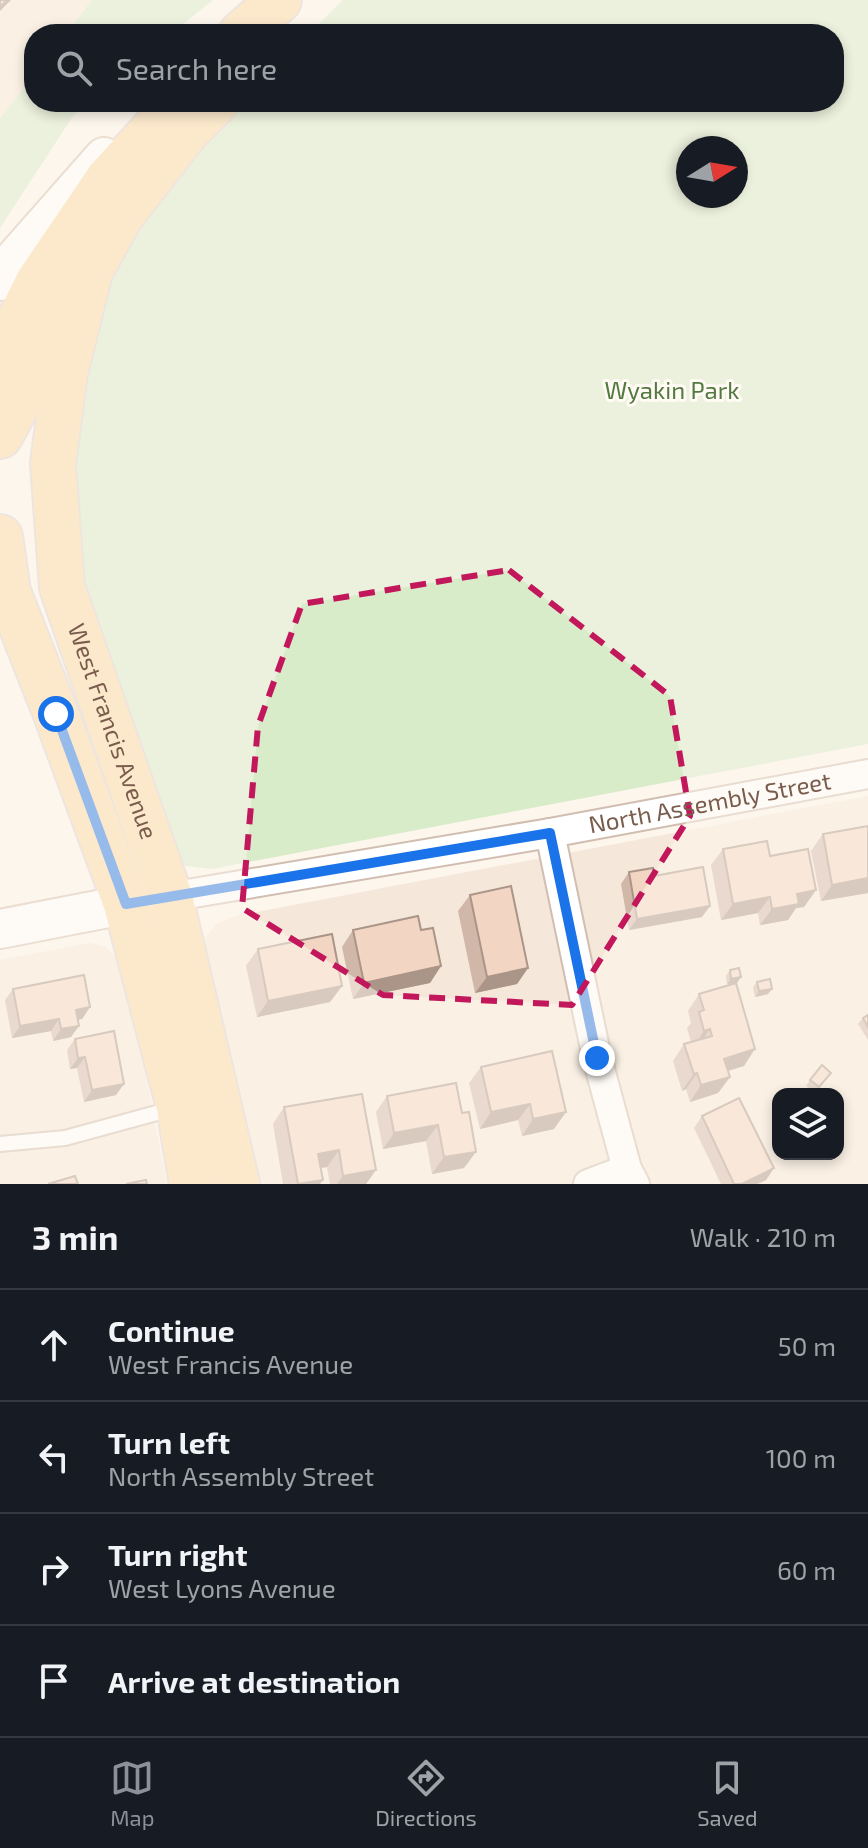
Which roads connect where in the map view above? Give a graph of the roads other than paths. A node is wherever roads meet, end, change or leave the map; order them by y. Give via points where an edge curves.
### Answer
1 (311, 0) edge
2 (260, 24) edge
3 (149, 112) edge
4 (170, 112) edge
5 (206, 112) edge
6 (89, 276) junction
7 (0, 281) edge
8 (0, 379) edge
9 (0, 436) edge
10 (0, 537) edge
11 (4, 590) edge
12 (868, 774) edge
13 (550, 833) junction
14 (170, 897) junction
15 (131, 923) junction
16 (8, 928) edge
17 (179, 1107) junction
18 (0, 1144) edge
19 (631, 1176) edge
20 (192, 1184) edge
21 (237, 1184) edge
22 (588, 1184) edge

1 - 2 main road
3 - 7 main road via 14,259
4 - 8 main road via 108,179 38,282 11,337
5 - 6 main road via 120,217
6 - 9 main road
6 - 14 main road, West Francis Avenue via 65,373 53,463 62,587
10 - 11 main road, West Francis Avenue
11 - 15 main road, West Francis Avenue via 56,714
12 - 13 street, North Assembly Street
13 - 14 street, North Assembly Street
13 - 19 street via 597,1058
14 - 15 main road, North Assembly Street
14 - 21 main road, West Francis Avenue
15 - 16 main road, North Assembly Street
15 - 17 main road, West Francis Avenue
17 - 18 lane via 65,1138
17 - 20 main road, West Francis Avenue
19 - 22 street

